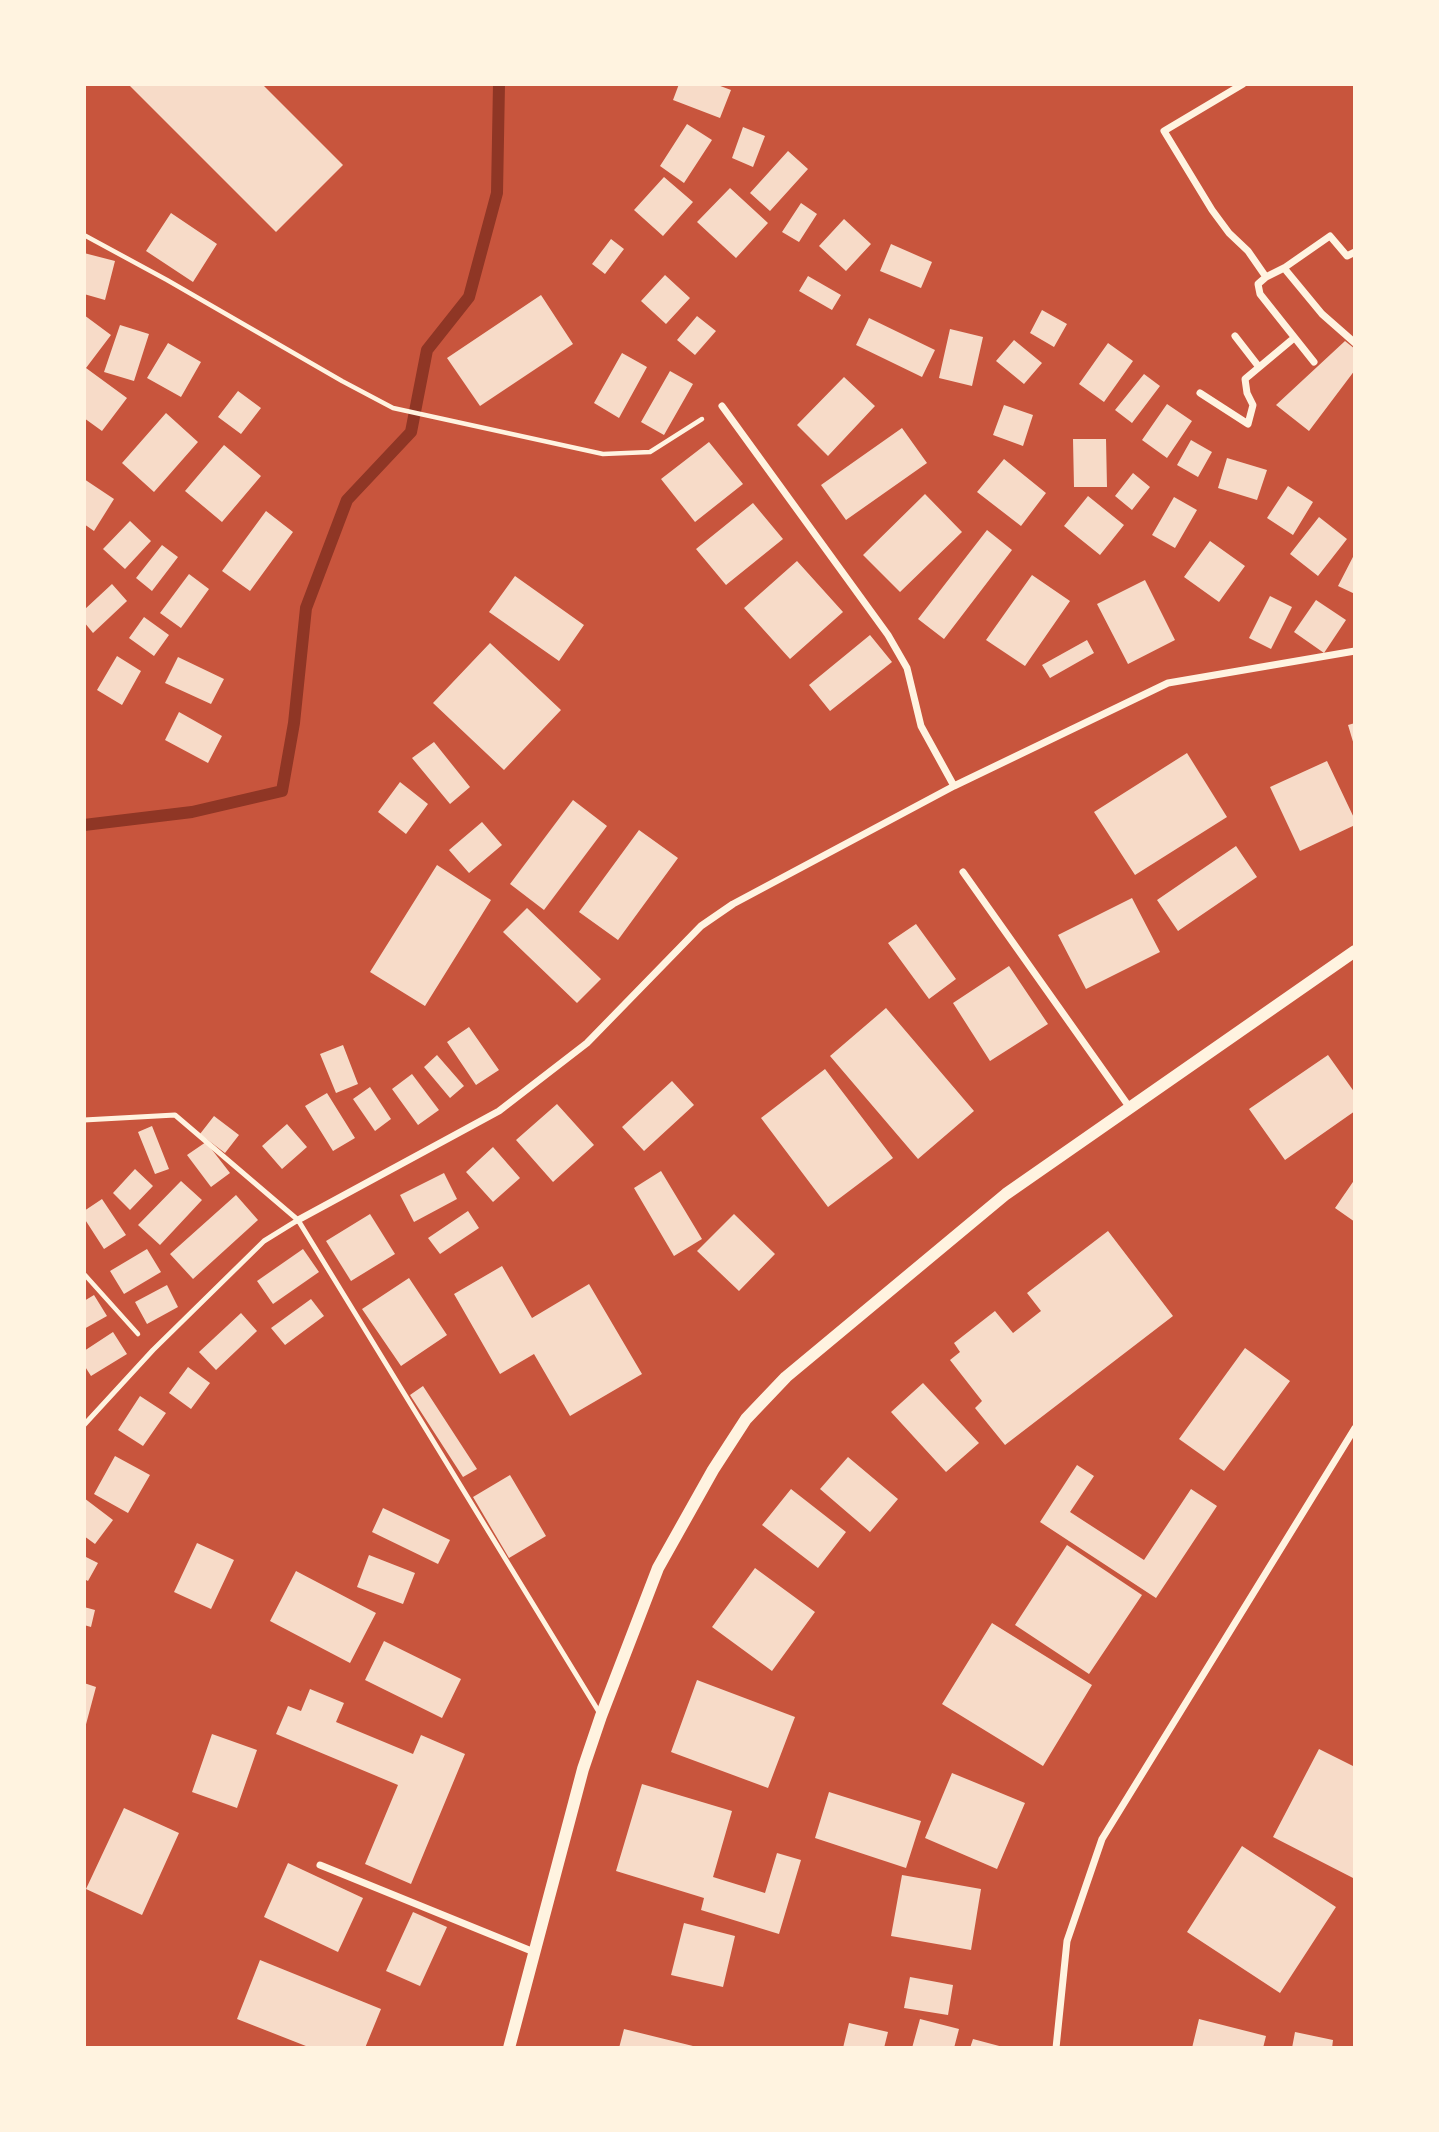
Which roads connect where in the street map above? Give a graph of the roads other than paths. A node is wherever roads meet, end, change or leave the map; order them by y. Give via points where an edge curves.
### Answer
1 (1243, 84) edge
2 (1355, 252) edge
3 (1284, 268) junction
4 (1266, 276) junction
5 (1235, 336) dead end
6 (1294, 338) junction
7 (1355, 343) edge
8 (1314, 362) dead end
9 (1259, 368) junction
10 (1200, 393) dead end
11 (722, 406) road end
12 (1355, 651) edge
13 (954, 786) junction
14 (963, 872) dead end
15 (1355, 951) edge
16 (1130, 1108) junction
17 (84, 1120) edge
18 (298, 1220) junction
19 (84, 1425) edge
20 (1355, 1428) edge
21 (601, 1716) junction
22 (320, 1866) dead end
23 (534, 1952) junction
24 (509, 2048) edge
25 (1056, 2048) edge

1 - 4 street via 1164,131 1212,210
2 - 3 street via 1347,256 1330,236
3 - 4 street
3 - 7 street via 1322,314
4 - 6 street via 1258,284 1260,294
5 - 9 street
6 - 8 street
6 - 9 street
9 - 10 street via 1245,379 1253,405 1248,424
11 - 13 street via 888,635 907,667 921,726
12 - 13 street via 1168,683
13 - 18 street via 733,904 701,926 587,1043 499,1111
14 - 16 street
15 - 16 street
16 - 21 street via 1006,1194 786,1377 746,1419 658,1567
17 - 18 lane via 175,1115
18 - 19 lane via 264,1241
18 - 21 lane
20 - 25 street via 1102,1839 1067,1941
21 - 23 street
22 - 23 street
23 - 24 street

